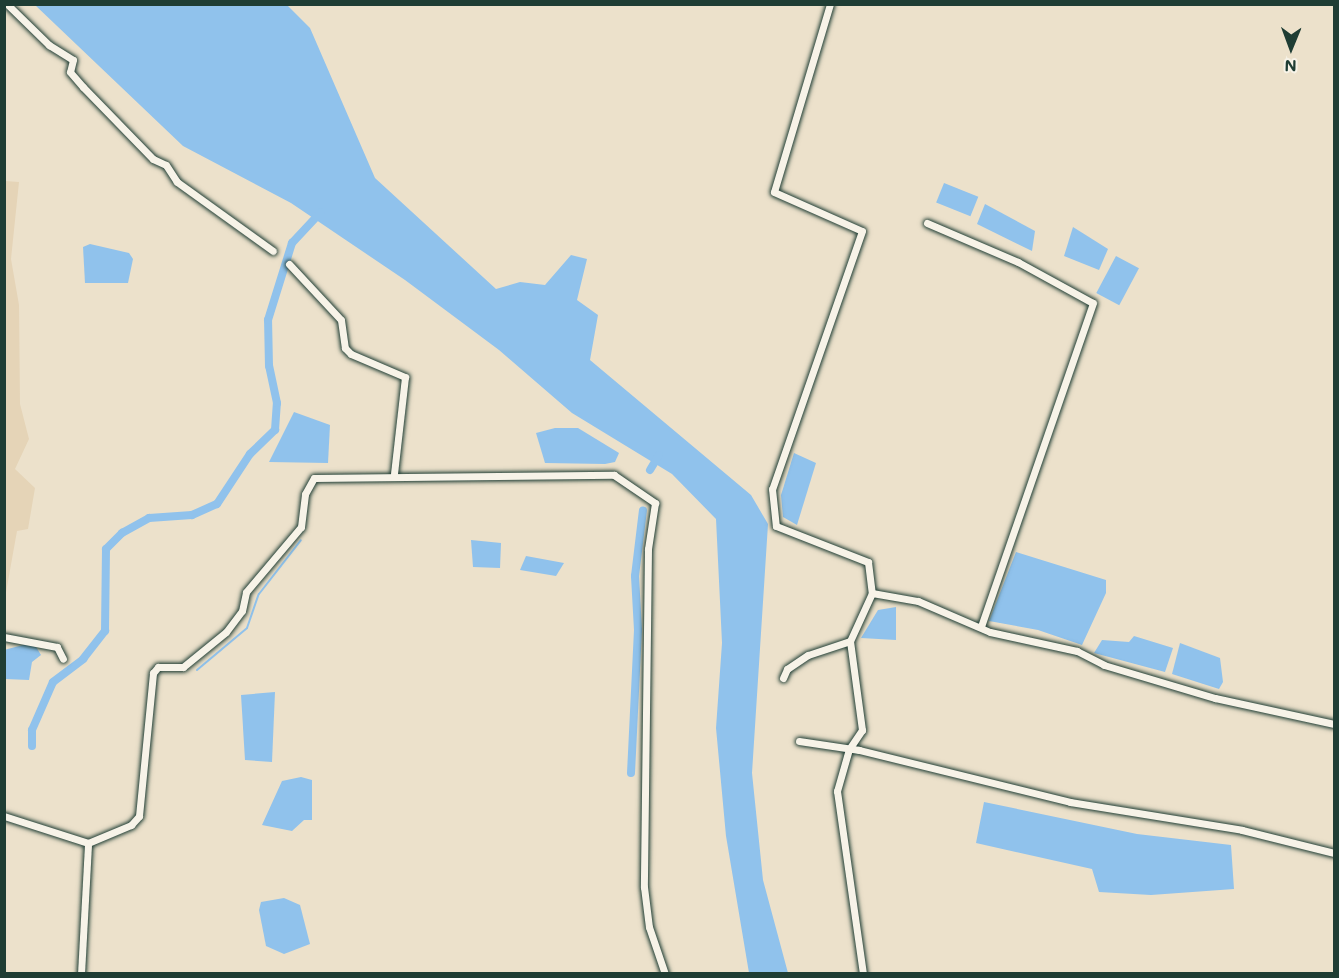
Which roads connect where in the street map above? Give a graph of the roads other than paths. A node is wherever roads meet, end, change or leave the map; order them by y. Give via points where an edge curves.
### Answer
1 (7, 4) edge
2 (830, 4) edge
3 (927, 223) dead end
4 (273, 251) dead end
5 (289, 264) dead end
6 (394, 474) junction
7 (872, 593) junction
8 (981, 626) junction
9 (4, 637) edge
10 (850, 642) junction
11 (63, 659) dead end
12 (783, 678) dead end
13 (1335, 724) edge
14 (799, 741) dead end
15 (849, 749) junction
16 (4, 816) edge
17 (88, 843) junction
18 (1335, 853) edge
19 (81, 974) edge
20 (665, 974) edge
21 (863, 974) edge

1 - 4 street via 49,45 73,60 70,72 153,159 166,165 177,182
2 - 7 street via 774,192 862,231 772,489 776,526 868,562
3 - 8 street via 1018,262 1093,303
5 - 6 street via 341,320 345,348 351,354 405,377
6 - 17 street via 314,478 305,495 301,527 246,592 242,611 226,632 183,667 158,668 153,673 139,816 131,825
6 - 20 street via 614,475 655,503 648,549 644,887 649,927
7 - 8 street via 918,601
7 - 10 street
8 - 13 street via 990,632 1077,651 1104,665 1215,698
9 - 11 street via 57,647
10 - 12 street via 808,655 787,669
10 - 15 street via 862,730
14 - 15 street
15 - 18 street via 1059,800 1242,830
15 - 21 street via 837,791
16 - 17 street
17 - 19 street

